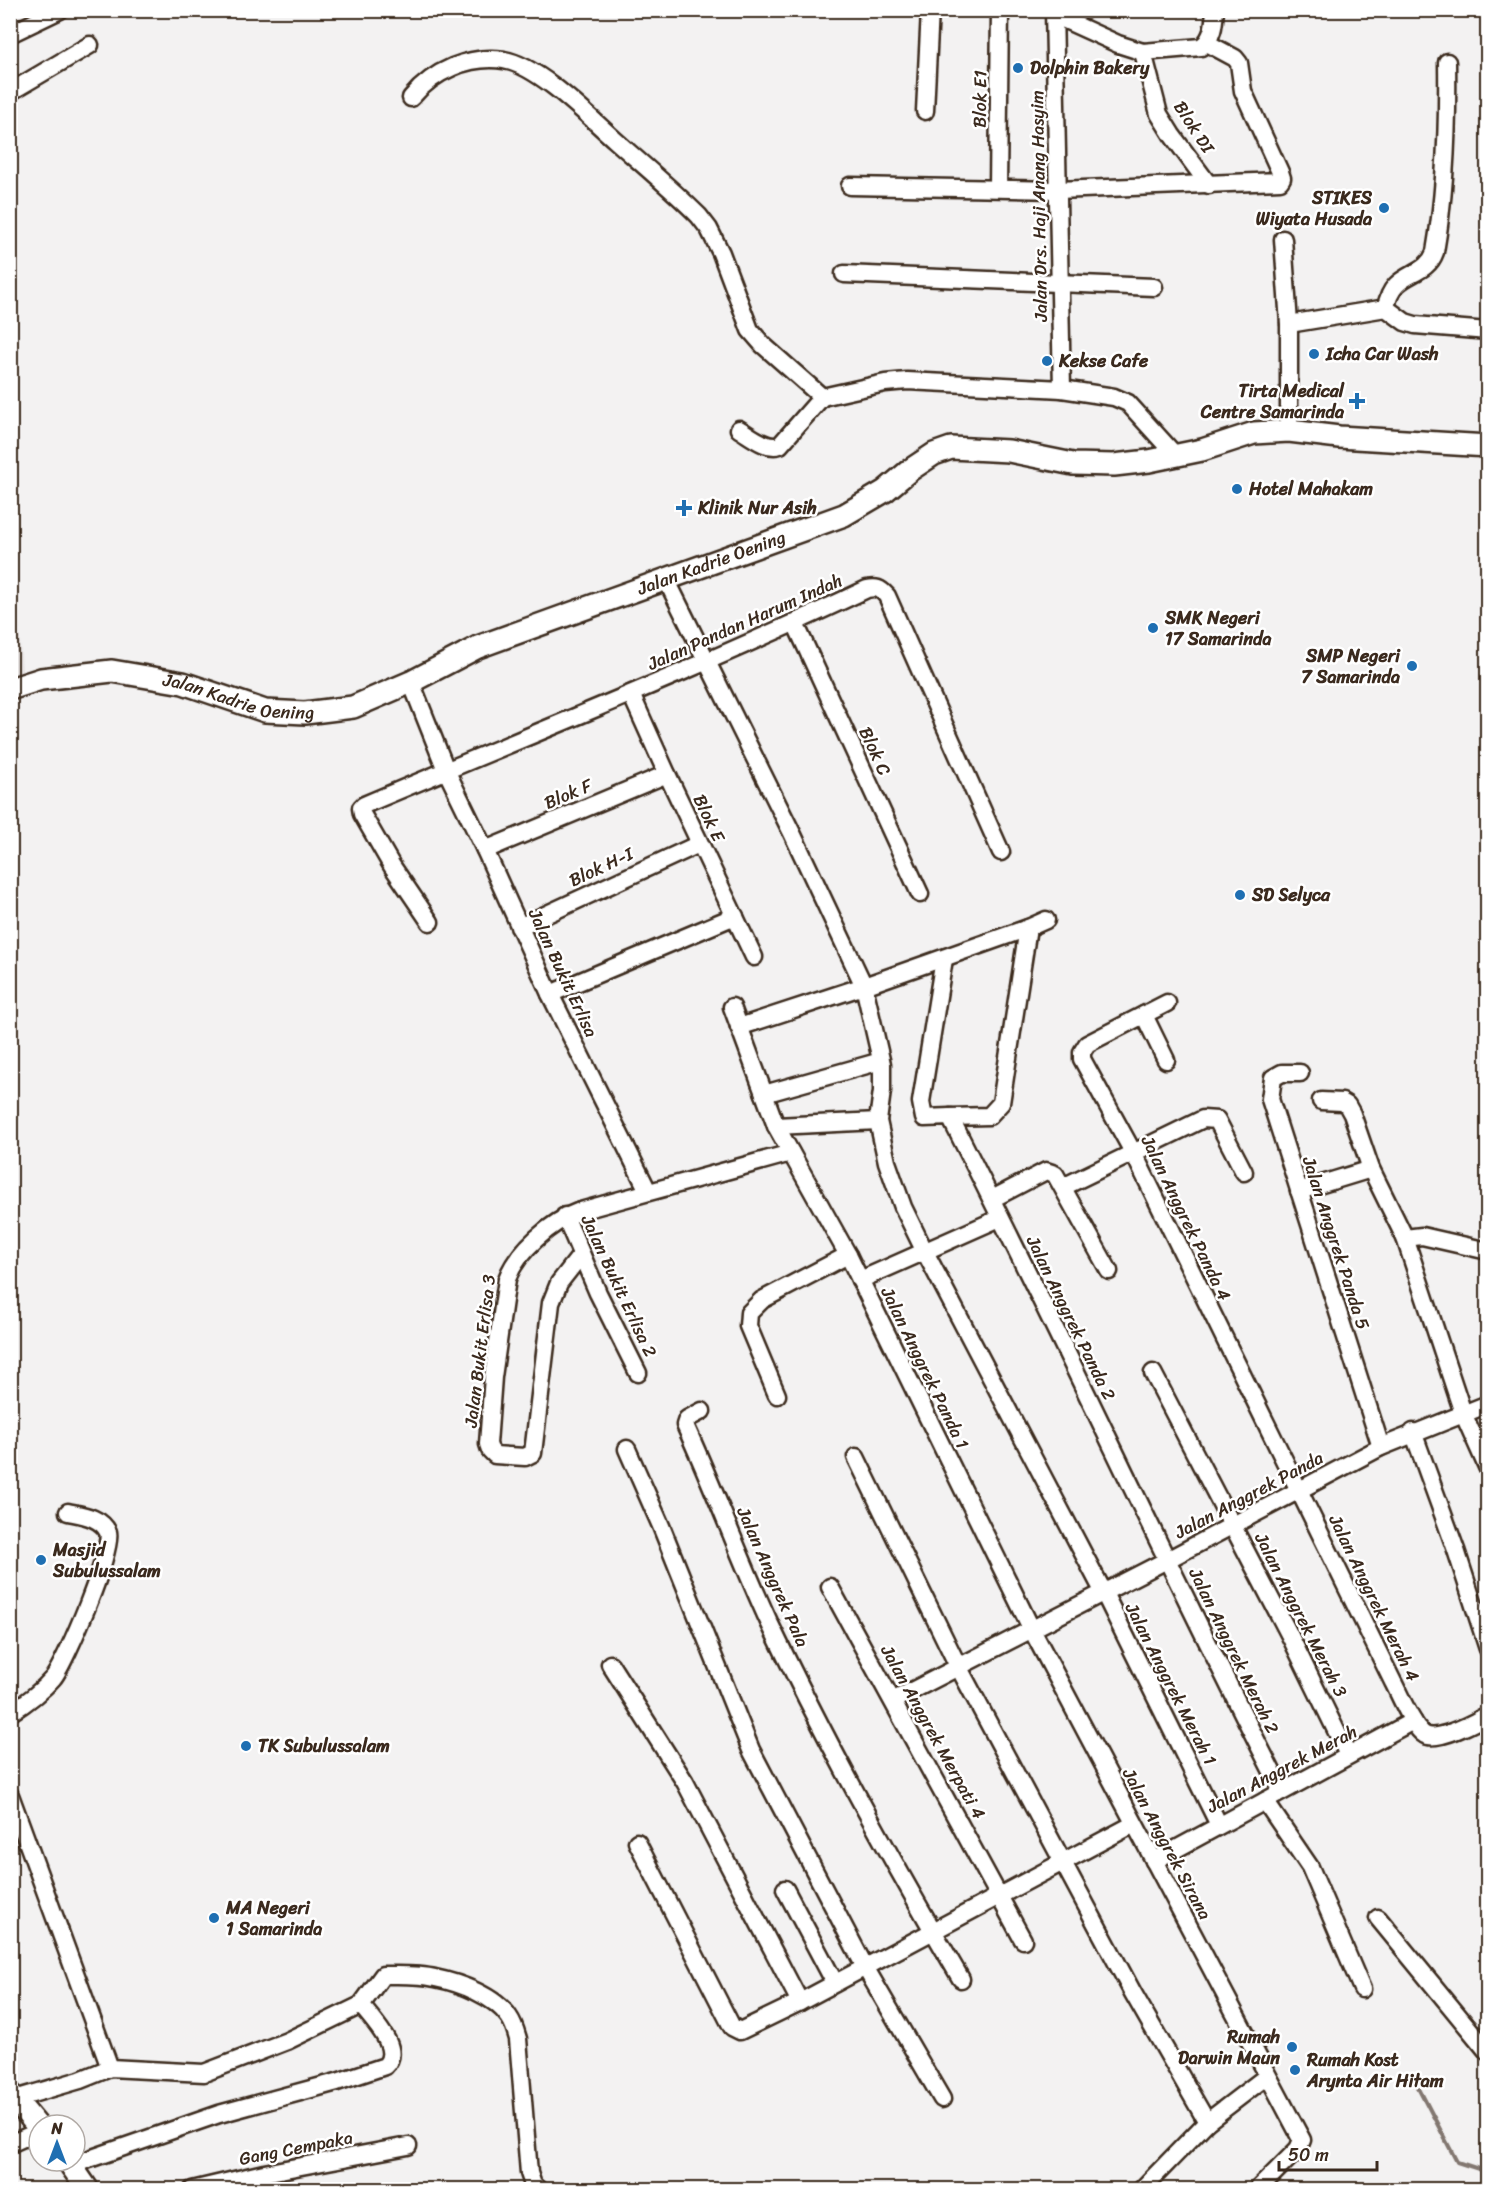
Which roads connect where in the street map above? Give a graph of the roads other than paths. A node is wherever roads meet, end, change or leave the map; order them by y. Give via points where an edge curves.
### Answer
1 (60, 10) edge
2 (930, 10) edge
3 (1000, 10) edge
4 (1215, 10) edge
5 (1054, 13) edge
6 (10, 34) edge
7 (1207, 43) junction
8 (90, 45) dead end
9 (1143, 52) junction
10 (1447, 62) dead end
11 (10, 92) edge
12 (411, 98) dead end
13 (925, 111) dead end
14 (1209, 185) junction
15 (850, 186) dead end
16 (998, 188) junction
17 (1058, 190) junction
18 (1283, 239) dead end
19 (844, 274) dead end
20 (1060, 285) junction
21 (1154, 287) dead end
22 (1386, 308) junction
23 (1289, 324) junction
24 (1488, 331) edge
25 (1068, 390) junction
26 (822, 397) junction
27 (739, 429) dead end
28 (1289, 431) junction
29 (1488, 446) edge
30 (1176, 456) junction
31 (666, 579) junction
32 (795, 623) junction
33 (708, 661) junction
34 (411, 682) junction
35 (10, 689) edge
36 (631, 694) junction
37 (446, 770) junction
38 (667, 774) junction
39 (699, 844) junction
40 (485, 850) junction
41 (1001, 852) dead end
42 (920, 894) dead end
43 (735, 916) junction
44 (1046, 920) dead end
45 (430, 922) dead end
46 (519, 927) junction
47 (1028, 928) junction
48 (754, 957) dead end
49 (944, 959) junction
50 (864, 986) junction
51 (550, 994) junction
52 (1167, 1003) dead end
53 (732, 1007) dead end
54 (1144, 1015) junction
55 (739, 1027) junction
56 (1166, 1060) dead end
57 (881, 1061) junction
58 (1300, 1073) dead end
59 (764, 1094) junction
60 (1321, 1101) dead end
61 (950, 1117) junction
62 (878, 1121) junction
63 (776, 1126) junction
64 (791, 1154) junction
65 (1134, 1154) junction
66 (1371, 1169) junction
67 (1244, 1172) dead end
68 (1063, 1187) junction
69 (648, 1191) junction
70 (1299, 1191) junction
71 (992, 1199) junction
72 (565, 1216) junction
73 (1000, 1218) junction
74 (1405, 1238) junction
75 (1487, 1248) edge
76 (924, 1250) junction
77 (581, 1255) junction
78 (848, 1255) junction
79 (1109, 1271) dead end
80 (860, 1280) junction
81 (638, 1373) dead end
82 (1153, 1373) dead end
83 (777, 1395) dead end
84 (1488, 1404) edge
85 (702, 1411) dead end
86 (1462, 1413) junction
87 (1413, 1432) junction
88 (1381, 1447) junction
89 (627, 1449) dead end
90 (856, 1457) dead end
91 (1488, 1469) edge
92 (1300, 1491) junction
93 (68, 1512) dead end
94 (1234, 1526) junction
95 (1167, 1560) junction
96 (831, 1587) dead end
97 (1104, 1593) junction
98 (1032, 1630) junction
99 (1488, 1649) edge
100 (610, 1664) dead end
101 (957, 1666) junction
102 (894, 1700) junction
103 (10, 1713) edge
104 (1413, 1721) junction
105 (1484, 1721) edge
106 (1348, 1755) junction
107 (1282, 1791) junction
108 (10, 1795) edge
109 (1264, 1801) junction
110 (1134, 1824) junction
111 (1219, 1825) junction
112 (638, 1842) dead end
113 (1154, 1861) junction
114 (1064, 1862) junction
115 (785, 1889) dead end
116 (1000, 1896) junction
117 (1378, 1918) dead end
118 (933, 1931) junction
119 (1023, 1940) dead end
120 (866, 1967) junction
121 (961, 1979) dead end
122 (835, 1983) junction
123 (1362, 1989) dead end
124 (800, 2002) junction
125 (362, 2005) junction
126 (1488, 2052) edge
127 (111, 2068) junction
128 (1267, 2076) junction
129 (13, 2096) edge
130 (942, 2100) dead end
131 (27, 2114) edge
132 (1207, 2122) junction
133 (27, 2136) edge
134 (10, 2144) edge
135 (408, 2146) dead end
136 (87, 2157) edge
137 (77, 2173) edge
138 (88, 2190) edge
139 (192, 2190) edge
140 (539, 2190) edge
141 (1141, 2190) edge
142 (1257, 2190) edge

1 - 6 street
2 - 13 street
3 - 16 street, Blok E1
4 - 7 street
5 - 9 street
5 - 17 street, Jalan Drs. Haji Anang Hasyim
7 - 9 street via 1193,48
7 - 14 street via 1239,63 1243,91 1282,178
8 - 11 street
9 - 14 street, Blok DI via 1160,114
10 - 22 street via 1445,171 1435,252 1422,270 1396,284
12 - 26 street via 436,74 467,63 504,60 524,67 562,93 699,216 721,253 750,330
14 - 17 street
15 - 16 street
16 - 17 street
17 - 20 street, Jalan Drs. Haji Anang Hasyim
18 - 23 street
19 - 20 street
20 - 21 street
20 - 25 street, Jalan Drs. Haji Anang Hasyim
22 - 23 street
22 - 24 street via 1415,325
23 - 28 street
25 - 26 street via 907,381
25 - 30 street via 1128,403
26 - 27 street via 780,445 767,445
28 - 29 main road, Jalan Kadrie Oening
28 - 30 main road, Jalan Kadrie Oening via 1254,433
30 - 31 main road, Jalan Kadrie Oening via 1104,465 1073,464 1009,451 951,448 934,454 885,491 844,515
31 - 33 street
31 - 34 main road, Jalan Kadrie Oening via 478,647
32 - 33 street, Jalan Pandan Harum Indah
32 - 41 street, Jalan Pandan Harum Indah via 867,589 882,590
32 - 42 street, Blok C
33 - 36 street, Jalan Pandan Harum Indah
33 - 50 street
34 - 35 main road, Jalan Kadrie Oening via 353,707 305,713 265,711 183,683 112,671 41,679
34 - 37 street
36 - 37 street, Jalan Pandan Harum Indah
36 - 38 street, Blok E
37 - 40 street, Jalan Bukit Erlisa
37 - 45 street, Jalan Pandan Harum Indah via 361,808 392,866
38 - 39 street, Blok E
38 - 40 street, Blok F
39 - 43 street, Blok E
39 - 46 street, Blok H-I
40 - 46 street, Jalan Bukit Erlisa
43 - 48 street, Blok E
43 - 51 street
44 - 47 street
46 - 51 street, Jalan Bukit Erlisa
47 - 49 street
47 - 61 street via 1001,1103 989,1116
49 - 50 street
49 - 61 street via 921,1102 924,1118
50 - 55 street
50 - 57 street
51 - 69 street, Jalan Bukit Erlisa
52 - 54 street, Jalan Anggrek Panda 4
53 - 55 street, Jalan Anggrek Panda 1
54 - 56 street
54 - 65 street, Jalan Anggrek Panda 4 via 1087,1044 1082,1052 1082,1059
55 - 59 street, Jalan Anggrek Panda 1
57 - 59 street
57 - 62 street
58 - 70 street, Jalan Anggrek Panda 5 via 1282,1073 1273,1078 1270,1099
59 - 63 street, Jalan Anggrek Panda 1
60 - 66 street via 1347,1105
61 - 71 street, Jalan Anggrek Panda 2
62 - 63 street
62 - 76 street via 903,1207
63 - 64 street, Jalan Anggrek Panda 1
64 - 69 street, Jalan Bukit Erlisa 3
64 - 78 street, Jalan Anggrek Panda 1
65 - 67 street via 1210,1118 1216,1120
65 - 68 street
65 - 92 street, Jalan Anggrek Panda 4
66 - 70 street
66 - 74 street
68 - 71 street via 1055,1174 1046,1171
68 - 79 street
69 - 72 street, Jalan Bukit Erlisa 3
70 - 88 street, Jalan Anggrek Panda 5
71 - 73 street, Jalan Anggrek Panda 2
72 - 77 street, Jalan Bukit Erlisa 2
72 - 77 street, Jalan Bukit Erlisa 3 via 523,1251 507,1279 488,1444 498,1456 533,1453 551,1303 559,1283
73 - 76 street
73 - 95 street, Jalan Anggrek Panda 2
74 - 75 street via 1422,1236
74 - 86 street
76 - 80 street
76 - 97 street
77 - 81 street, Jalan Bukit Erlisa 2
78 - 80 street, Jalan Anggrek Panda 1
78 - 83 street via 762,1299 749,1313 748,1326
80 - 98 street, Jalan Anggrek Panda 1
82 - 94 street, Jalan Anggrek Merah 3
84 - 86 street, Jalan Anggrek Panda
85 - 118 street, Jalan Anggrek Pala via 687,1419 686,1425 769,1622
86 - 87 street, Jalan Anggrek Panda
86 - 91 street
87 - 88 street, Jalan Anggrek Panda
87 - 99 street
88 - 92 street, Jalan Anggrek Panda
89 - 120 street via 751,1750
90 - 101 street
92 - 94 street, Jalan Anggrek Panda
92 - 104 street, Jalan Anggrek Merah 4
93 - 103 street via 94,1518 104,1525 109,1534 106,1553 72,1645 54,1676 30,1701
94 - 95 street, Jalan Anggrek Panda
94 - 106 street, Jalan Anggrek Merah 3
95 - 97 street, Jalan Anggrek Panda
95 - 107 street, Jalan Anggrek Merah 2
96 - 102 street, Jalan Anggrek Merpati 4
97 - 98 street, Jalan Anggrek Panda
97 - 111 street, Jalan Anggrek Merah 1
98 - 101 street, Jalan Anggrek Panda
98 - 110 street, Jalan Anggrek Sirana
100 - 124 street via 685,1782
101 - 102 street, Jalan Anggrek Panda
101 - 114 street
102 - 116 street, Jalan Anggrek Merpati 4
104 - 105 street via 1424,1735 1435,1736
104 - 106 street, Jalan Anggrek Merah
106 - 107 street, Jalan Anggrek Merah
107 - 109 street, Jalan Anggrek Merah
108 - 127 street
109 - 111 street, Jalan Anggrek Merah
109 - 123 street via 1310,1867
110 - 113 street, Jalan Anggrek Sirana
110 - 114 street
111 - 113 street, Jalan Anggrek Merah
112 - 124 street via 732,2027 743,2030
113 - 128 street, Jalan Anggrek Sirana
114 - 116 street
114 - 132 street via 1132,1993
115 - 122 street
116 - 118 street
116 - 119 street, Jalan Anggrek Merpati 4
117 - 126 street
118 - 120 street
118 - 121 street
120 - 122 street
120 - 130 street
122 - 124 street
125 - 127 street via 287,2041 204,2073
125 - 136 street via 388,2042 391,2056 385,2067 219,2114
125 - 140 street via 383,1975 421,1976 466,1988 503,2010 518,2039 528,2165 530,2179
127 - 129 street via 80,2080
128 - 132 street
128 - 142 street, Jalan Anggrek Sirana via 1302,2144
129 - 131 main road
132 - 141 street
133 - 134 street
135 - 139 street, Gang Cempaka
137 - 138 main road

